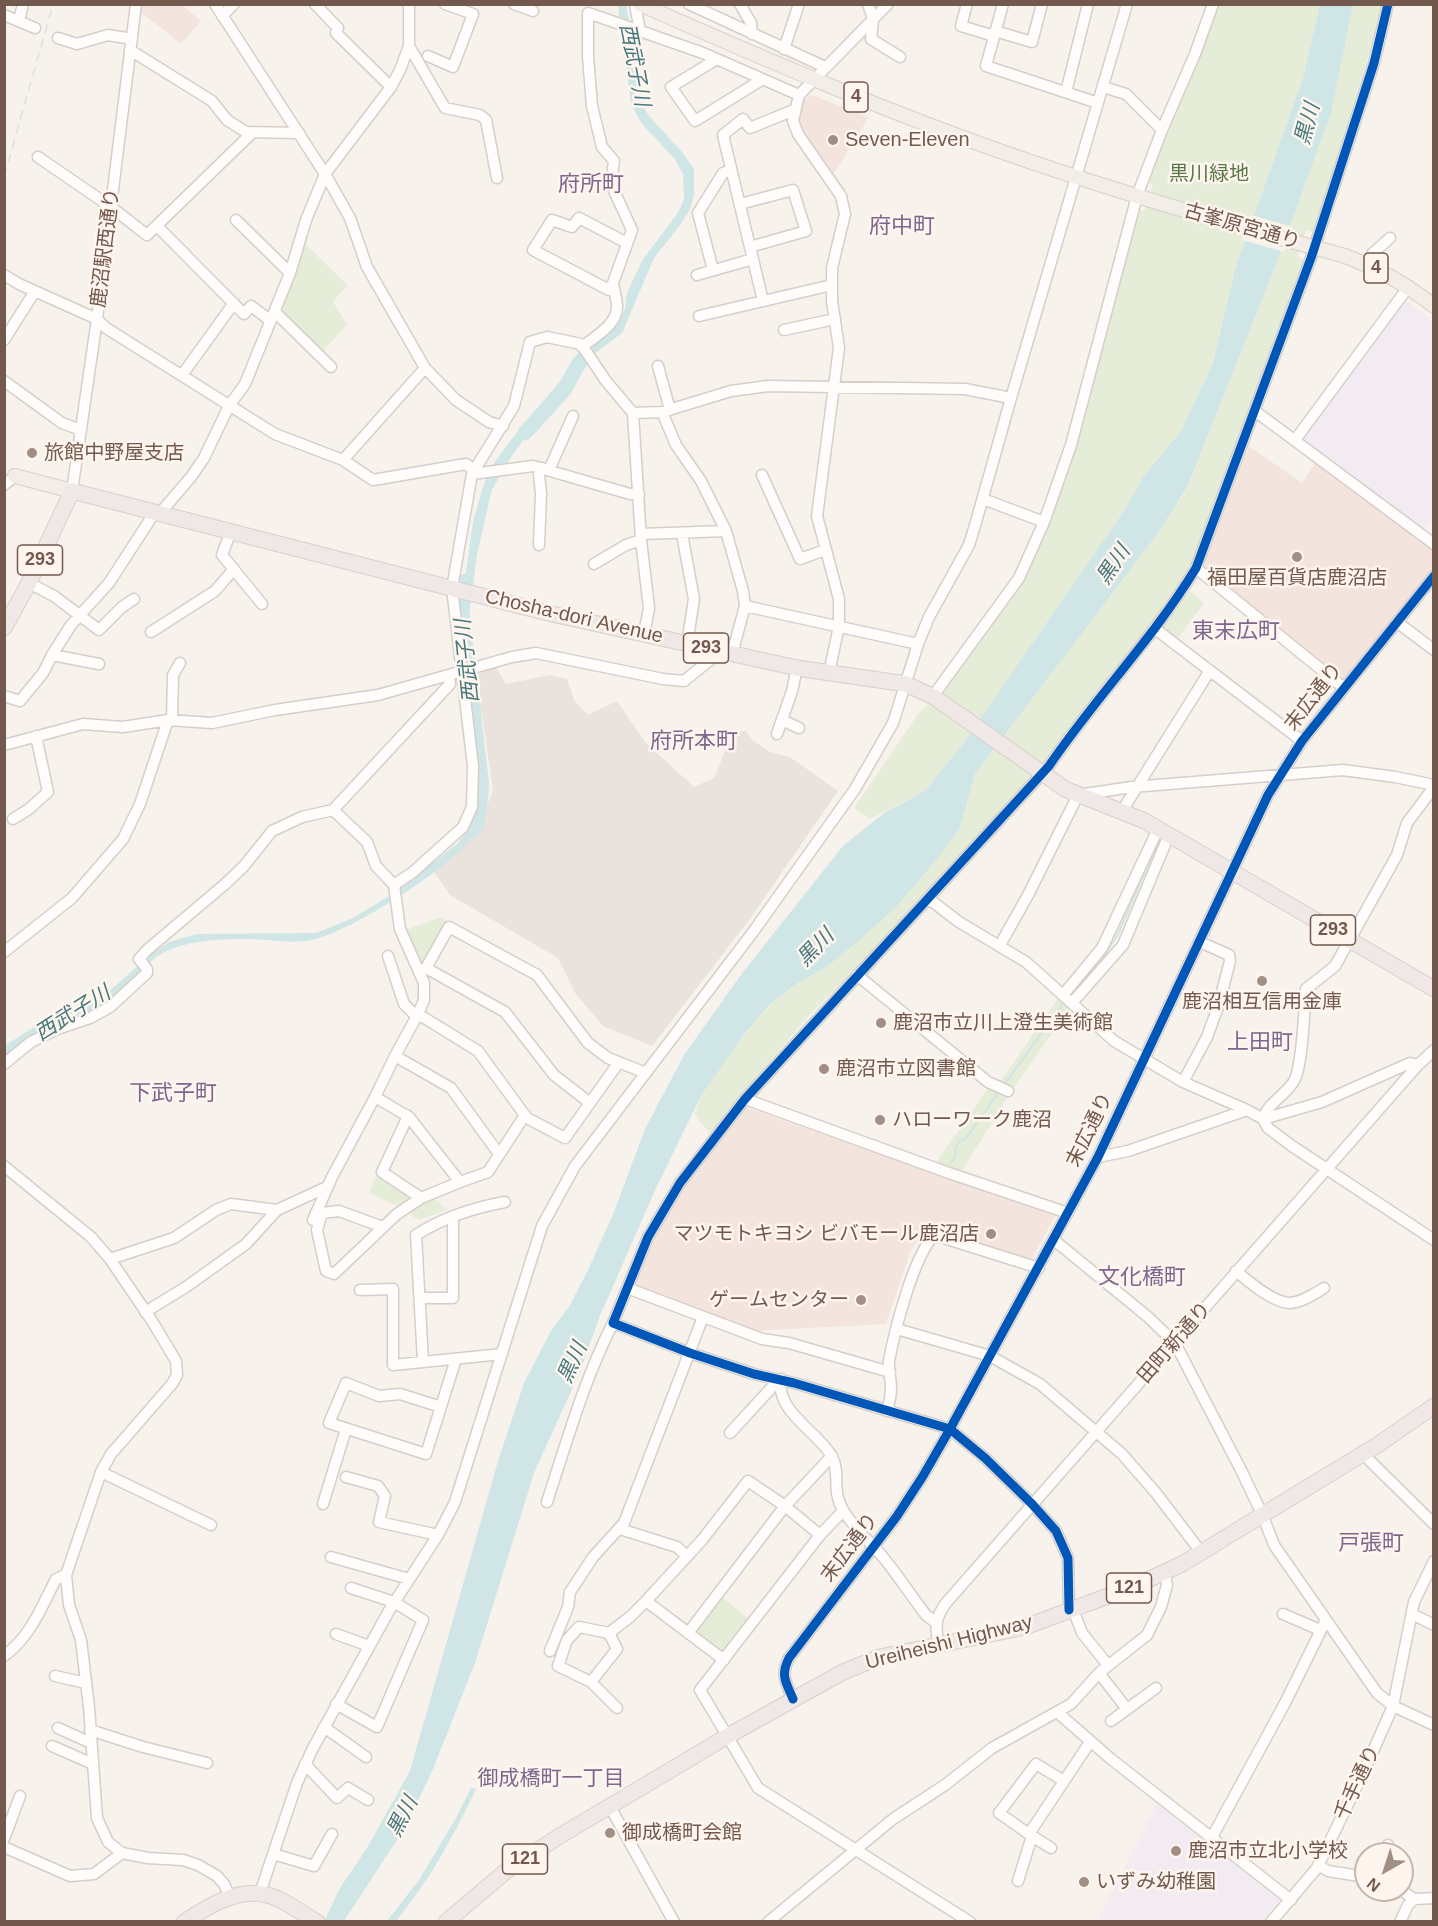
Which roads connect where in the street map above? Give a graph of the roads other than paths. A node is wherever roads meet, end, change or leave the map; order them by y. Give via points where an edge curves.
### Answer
1 (23, 4) edge
2 (136, 4) edge
3 (215, 4) edge
4 (234, 4) edge
5 (315, 4) edge
6 (409, 4) edge
7 (445, 4) edge
8 (514, 4) edge
9 (635, 4) edge
10 (640, 4) edge
11 (689, 4) edge
12 (740, 4) edge
13 (799, 4) edge
14 (868, 4) edge
15 (888, 4) edge
16 (967, 4) edge
17 (1003, 4) edge
18 (1042, 4) edge
19 (1088, 4) edge
20 (1127, 4) edge
21 (1213, 4) edge
22 (1388, 4) edge
23 (533, 11) dead end
24 (4, 15) edge
25 (222, 16) junction
26 (873, 19) junction
27 (19, 21) junction
28 (35, 28) dead end
29 (640, 32) junction
30 (995, 33) junction
31 (752, 34) junction
32 (58, 38) dead end
33 (131, 44) junction
34 (409, 46) junction
35 (784, 49) junction
36 (428, 56) dead end
37 (900, 57) dead end
38 (717, 59) junction
39 (825, 67) junction
40 (763, 79) junction
41 (813, 80) junction
42 (392, 87) junction
43 (1103, 87) junction
44 (1066, 92) junction
45 (799, 95) junction
46 (1098, 103) junction
47 (794, 110) junction
48 (1162, 130) junction
49 (253, 132) junction
50 (299, 133) junction
51 (38, 157) dead end
52 (732, 170) junction
53 (325, 174) junction
54 (1076, 177) junction
55 (496, 178) dead end
56 (1139, 196) junction
57 (740, 204) junction
58 (111, 207) junction
59 (236, 220) dead end
60 (157, 226) junction
61 (1390, 238) dead end
62 (627, 243) junction
63 (750, 247) junction
64 (1312, 247) junction
65 (753, 259) junction
66 (1366, 264) junction
67 (713, 270) junction
68 (290, 273) junction
69 (4, 274) edge
70 (697, 275) dead end
71 (613, 283) junction
72 (832, 285) junction
73 (1409, 286) junction
74 (35, 291) junction
75 (763, 301) junction
76 (234, 303) junction
77 (1434, 306) edge
78 (273, 316) junction
79 (699, 316) dead end
80 (835, 318) junction
81 (97, 319) junction
82 (784, 330) dead end
83 (4, 340) edge
84 (582, 347) junction
85 (658, 366) dead end
86 (331, 367) dead end
87 (425, 369) junction
88 (182, 375) junction
89 (4, 381) edge
90 (833, 387) junction
91 (1011, 398) junction
92 (229, 406) junction
93 (666, 411) junction
94 (1255, 411) junction
95 (633, 413) junction
96 (573, 416) dead end
97 (503, 426) junction
98 (81, 430) junction
99 (1295, 440) junction
100 (343, 460) junction
101 (546, 469) junction
102 (473, 473) junction
103 (762, 475) dead end
104 (8, 477) edge
105 (72, 491) junction
106 (639, 494) junction
107 (983, 500) junction
108 (158, 512) junction
109 (1044, 522) junction
110 (231, 531) junction
111 (726, 531) junction
112 (682, 534) junction
113 (641, 537) junction
114 (1434, 544) edge
115 (539, 545) dead end
116 (825, 550) junction
117 (594, 564) dead end
118 (1196, 568) junction
119 (234, 569) junction
120 (1434, 576) edge
121 (28, 583) junction
122 (455, 589) junction
123 (135, 599) dead end
124 (262, 604) dead end
125 (745, 606) junction
126 (79, 616) junction
127 (1397, 622) junction
128 (838, 626) junction
129 (4, 628) edge
130 (1154, 628) junction
131 (151, 632) dead end
132 (644, 634) junction
133 (687, 644) junction
134 (918, 644) junction
135 (712, 649) junction
136 (1434, 650) edge
137 (732, 654) junction
138 (52, 655) junction
139 (180, 663) dead end
140 (99, 664) dead end
141 (797, 668) junction
142 (463, 672) junction
143 (1209, 672) junction
144 (829, 673) junction
145 (449, 676) junction
146 (906, 684) junction
147 (1344, 688) junction
148 (4, 696) edge
149 (933, 697) junction
150 (170, 720) junction
151 (799, 728) dead end
152 (36, 736) junction
153 (1302, 741) junction
154 (4, 745) edge
155 (1041, 772) junction
156 (1279, 776) junction
157 (1138, 786) junction
158 (1434, 786) edge
159 (1078, 795) junction
160 (333, 810) junction
161 (1122, 811) junction
162 (13, 819) dead end
163 (1164, 832) junction
164 (1232, 872) junction
165 (394, 885) junction
166 (929, 899) junction
167 (1349, 940) junction
168 (1200, 942) junction
169 (1000, 945) junction
170 (4, 952) edge
171 (388, 956) dead end
172 (857, 975) junction
173 (1434, 989) edge
174 (1063, 995) junction
175 (1072, 1003) junction
176 (418, 1015) junction
177 (1434, 1050) edge
178 (395, 1056) junction
179 (1144, 1060) junction
180 (619, 1062) junction
181 (4, 1064) edge
182 (1418, 1065) junction
183 (646, 1073) junction
184 (1183, 1082) junction
185 (1008, 1091) dead end
186 (375, 1097) junction
187 (745, 1099) junction
188 (590, 1103) junction
189 (1247, 1110) junction
190 (525, 1115) junction
191 (408, 1116) junction
192 (1263, 1119) junction
193 (499, 1154) junction
194 (1098, 1157) junction
195 (1324, 1169) junction
196 (6, 1170) edge
197 (460, 1182) junction
198 (327, 1187) junction
199 (422, 1198) junction
200 (505, 1202) dead end
201 (277, 1210) junction
202 (1068, 1213) junction
203 (453, 1216) junction
204 (311, 1224) dead end
205 (383, 1227) junction
206 (1054, 1239) junction
207 (1434, 1240) edge
208 (110, 1259) junction
209 (1039, 1268) junction
210 (1236, 1271) junction
211 (627, 1288) junction
212 (1324, 1288) dead end
213 (360, 1290) dead end
214 (420, 1298) junction
215 (145, 1312) junction
216 (704, 1317) junction
217 (614, 1323) junction
218 (897, 1329) junction
219 (1175, 1343) junction
220 (690, 1353) junction
221 (502, 1354) junction
222 (990, 1356) junction
223 (456, 1359) junction
224 (423, 1362) junction
225 (890, 1372) junction
226 (780, 1382) junction
227 (1434, 1406) edge
228 (441, 1407) junction
229 (887, 1411) junction
230 (346, 1428) junction
231 (950, 1429) junction
232 (730, 1433) dead end
233 (1097, 1433) junction
234 (1363, 1454) junction
235 (832, 1456) junction
236 (101, 1472) junction
237 (346, 1478) dead end
238 (547, 1502) dead end
239 (323, 1504) dead end
240 (1032, 1504) junction
241 (785, 1506) junction
242 (843, 1511) junction
243 (1262, 1514) junction
244 (1434, 1524) edge
245 (211, 1525) dead end
246 (620, 1528) junction
247 (438, 1535) junction
248 (820, 1535) junction
249 (873, 1548) junction
250 (1201, 1552) junction
251 (687, 1556) junction
252 (332, 1557) dead end
253 (1434, 1561) edge
254 (1164, 1573) junction
255 (66, 1575) junction
256 (409, 1579) junction
257 (351, 1588) dead end
258 (646, 1601) junction
259 (394, 1602) junction
260 (1071, 1610) junction
261 (1283, 1614) dead end
262 (1412, 1614) junction
263 (1326, 1620) junction
264 (935, 1622) junction
265 (1434, 1625) edge
266 (1320, 1630) junction
267 (609, 1633) junction
268 (687, 1633) junction
269 (336, 1634) dead end
270 (938, 1645) junction
271 (369, 1646) junction
272 (550, 1651) dead end
273 (4, 1656) edge
274 (724, 1660) junction
275 (1108, 1665) junction
276 (1099, 1673) junction
277 (55, 1676) dead end
278 (591, 1682) junction
279 (86, 1683) junction
280 (1156, 1688) dead end
281 (794, 1699) junction
282 (336, 1704) junction
283 (1393, 1706) junction
284 (617, 1708) dead end
285 (1127, 1710) junction
286 (1057, 1712) junction
287 (1111, 1721) dead end
288 (1434, 1725) edge
289 (324, 1727) junction
290 (58, 1728) dead end
291 (90, 1730) junction
292 (726, 1737) junction
293 (1090, 1742) junction
294 (91, 1743) junction
295 (52, 1746) dead end
296 (366, 1757) dead end
297 (207, 1763) dead end
298 (93, 1764) junction
299 (305, 1764) junction
300 (1064, 1781) junction
301 (20, 1796) dead end
302 (368, 1800) dead end
303 (609, 1805) junction
304 (332, 1834) dead end
305 (1030, 1835) junction
306 (4, 1839) edge
307 (1212, 1839) junction
308 (4, 1847) edge
309 (1051, 1848) dead end
310 (855, 1850) junction
311 (122, 1853) junction
312 (273, 1854) junction
313 (1318, 1865) junction
314 (1354, 1874) edge
315 (1018, 1881) dead end
316 (260, 1893) junction
317 (230, 1897) junction
318 (1434, 1898) edge
319 (1414, 1899) edge
320 (1291, 1900) junction
321 (1411, 1902) edge
322 (184, 1922) edge
323 (317, 1922) edge
324 (446, 1922) edge
325 (674, 1922) edge
326 (768, 1922) edge
327 (970, 1922) edge
328 (1271, 1922) edge
329 (1400, 1922) edge

1 - 27 street
2 - 33 street, 鹿沼駅西通り
3 - 25 street
4 - 25 street
5 - 42 street via 338,28 336,33
6 - 34 street
7 - 36 street via 473,14 453,67
8 - 23 street
9 - 29 street
10 - 41 main road, 4
11 - 31 street
12 - 31 street
13 - 35 street
14 - 26 street
15 - 26 street
16 - 30 street via 961,26
17 - 30 street
18 - 30 street via 1032,42
19 - 44 street
20 - 43 street
21 - 48 street
22 - 64 street via 1374,63
24 - 27 street
25 - 50 street
26 - 37 street via 872,39
26 - 39 street
27 - 28 street
29 - 38 street
29 - 62 street via 588,13 592,106 602,147 614,161 611,184 632,230
30 - 44 street via 986,66
31 - 35 street
32 - 33 street via 77,44 108,35
33 - 49 street via 212,101 227,120
33 - 58 street, 鹿沼駅西通り
34 - 42 street
34 - 55 street via 445,108 480,115 486,120
35 - 39 street
38 - 40 street
38 - 40 street via 671,87 695,121
39 - 41 street
40 - 45 street
41 - 45 street
41 - 54 main road, 4
42 - 53 street
43 - 46 street
43 - 48 street via 1126,94
44 - 46 street
45 - 47 street
46 - 54 street
47 - 52 street via 750,128 744,119 723,135
47 - 72 street via 798,134 841,196 845,214 832,268
48 - 56 street
49 - 50 street
49 - 60 street
50 - 53 street
51 - 58 street
52 - 57 street
52 - 67 street via 723,173 698,213
53 - 68 street
53 - 87 street via 350,218 367,267
54 - 56 main road, 古峯原宮通り / 4
54 - 91 street
56 - 64 main road, 古峯原宮通り / 4
56 - 109 street via 1071,445
57 - 63 street
57 - 63 street via 793,190 806,231
58 - 60 street via 147,236
58 - 81 street, 鹿沼駅西通り
59 - 68 street
60 - 76 street
61 - 66 street
62 - 71 street
62 - 71 street via 579,218 572,227 552,220 533,250 609,290
63 - 65 street
64 - 66 main road, 古峯原宮通り / 4
64 - 94 street
65 - 67 street
65 - 75 street
66 - 73 main road, 古峯原宮通り / 4
67 - 70 street
68 - 78 street
69 - 74 street
71 - 84 street via 616,314
72 - 75 street
72 - 80 street
73 - 77 main road, 古峯原宮通り / 4
73 - 99 street
74 - 81 street
74 - 83 street
75 - 79 street
76 - 78 street via 244,314 251,306
76 - 88 street
78 - 86 street
78 - 92 street via 245,384
80 - 82 street
80 - 90 street via 839,348
81 - 88 street
81 - 98 street, 鹿沼駅西通り
84 - 95 street
84 - 97 street via 547,337 530,342 514,406
85 - 93 street
87 - 97 street via 456,400 489,422
87 - 100 street
88 - 92 street
89 - 98 street via 62,423
90 - 91 street via 965,389
90 - 93 street via 768,386 731,391
90 - 116 street via 817,516
91 - 107 street
92 - 100 street via 275,434
92 - 108 street via 204,458
93 - 95 street
93 - 111 street via 676,445 701,481
94 - 99 street
94 - 118 street
95 - 106 street
96 - 101 street
97 - 102 street
98 - 105 street, 鹿沼駅西通り
99 - 114 street
100 - 102 street via 373,480 466,464
101 - 102 street via 533,466
101 - 106 street
101 - 115 street via 539,474
102 - 122 street
103 - 116 street via 800,559
104 - 105 main road
105 - 108 highway, Chosha-dori Avenue / 293
105 - 121 highway, 293
106 - 113 street
107 - 109 street
107 - 134 street via 969,545
108 - 110 highway, Chosha-dori Avenue / 293
108 - 126 street via 109,583
109 - 149 street via 1019,578
110 - 119 street via 222,555
110 - 122 highway, Chosha-dori Avenue / 293
111 - 112 street
111 - 125 street
112 - 113 street
112 - 133 street via 694,599
113 - 117 street
113 - 132 street via 649,608
116 - 128 street via 839,598
118 - 130 street
118 - 147 street
119 - 124 street
119 - 131 street via 215,591
120 - 127 street, 末広通り
121 - 126 street via 54,596
121 - 129 highway, 293
122 - 132 highway, Chosha-dori Avenue / 293
122 - 142 street
123 - 126 street via 99,630
125 - 128 street
125 - 137 street
126 - 138 street
127 - 136 street
127 - 147 street, 末広通り
128 - 134 street
128 - 144 street
130 - 143 street
130 - 155 street
132 - 133 highway, Chosha-dori Avenue / 293
133 - 135 highway, Chosha-dori Avenue / 293
134 - 146 street
135 - 137 highway, Chosha-dori Avenue / 293
135 - 142 street via 710,660 684,681 536,653
137 - 141 highway, Chosha-dori Avenue / 293
138 - 140 street
138 - 148 street via 20,701
139 - 150 street via 173,675
141 - 144 highway, Chosha-dori Avenue / 293
141 - 151 street via 777,728
142 - 145 street
142 - 165 street via 473,766 472,807 463,827
143 - 153 street
143 - 157 street
144 - 146 highway, Chosha-dori Avenue / 293
145 - 150 street via 378,694 212,723
145 - 160 street via 450,684
146 - 149 highway, Chosha-dori Avenue / 293
146 - 183 street via 894,723 855,789 753,933
147 - 153 street, 末広通り
149 - 155 highway, Chosha-dori Avenue / 293
150 - 152 street via 123,727 83,724
150 - 170 street via 123,839 72,898
152 - 154 street
152 - 162 street via 48,792
153 - 156 street, 末広通り
155 - 159 highway, Chosha-dori Avenue / 293
155 - 166 street
156 - 157 street
156 - 158 street via 1343,770
156 - 164 street, 末広通り
157 - 159 street
157 - 161 street
158 - 167 street via 1407,823 1397,855
159 - 161 highway, Chosha-dori Avenue / 293
159 - 169 street
160 - 165 street via 368,842 376,866
160 - 181 street via 302,817 272,831 244,866 147,950 139,959 147,973 110,1007 31,1042
161 - 163 highway, Chosha-dori Avenue / 293
163 - 164 highway, Chosha-dori Avenue / 293
163 - 174 street via 1106,941
163 - 175 street via 1124,945
164 - 167 highway, Chosha-dori Avenue / 293
164 - 168 street, 末広通り
165 - 176 street via 400,929 424,983
166 - 169 street via 958,922
166 - 172 street
167 - 173 highway, Chosha-dori Avenue / 293
167 - 192 street via 1335,966 1306,989 1295,1079 1266,1110
168 - 179 street, 末広通り
168 - 184 street via 1229,955 1230,961 1207,1037
169 - 174 street
171 - 176 street via 404,1004
172 - 185 street via 988,1082
172 - 187 street
174 - 175 street
175 - 179 street via 1114,1041
176 - 178 street
176 - 190 street via 478,1052
177 - 182 street, 田町新通り
178 - 186 street
178 - 193 street via 451,1088
179 - 184 street
179 - 194 street, 末広通り
180 - 183 street
180 - 188 street
180 - 188 street via 588,1043 537,975 449,927 426,968 505,1012 554,1075
182 - 192 street via 1410,1063 1322,1102
182 - 195 street, 田町新通り
183 - 221 street via 575,1166 542,1226
184 - 189 street
186 - 191 street
186 - 198 street
187 - 202 street
187 - 211 street via 680,1183 648,1237
188 - 190 street via 565,1138
189 - 192 street
189 - 194 street via 1128,1151
190 - 193 street
191 - 197 street
191 - 199 street via 382,1172
192 - 195 street via 1268,1128
193 - 197 street via 488,1172
194 - 202 street, 末広通り
195 - 207 street
195 - 210 street, 田町新通り
196 - 208 street via 92,1237
197 - 199 street
198 - 201 street
198 - 204 street
199 - 205 street
200 - 203 street
201 - 208 street via 231,1204 174,1238
201 - 215 street via 246,1244
202 - 206 street, 末広通り
203 - 214 street via 417,1235
203 - 214 street via 453,1298
205 - 205 street via 334,1274 326,1271 317,1230 322,1213 339,1211
206 - 209 street, 末広通り
206 - 219 street
208 - 215 street
209 - 218 street via 933,1235 915,1268
209 - 222 street, 末広通り
210 - 212 street via 1258,1290 1288,1303
210 - 219 street, 田町新通り
211 - 216 street
211 - 217 street
213 - 224 street via 393,1289 393,1365
214 - 224 street
215 - 236 street via 176,1361 177,1375 111,1454
216 - 220 street
216 - 225 street via 762,1339
217 - 220 street
217 - 238 street via 580,1399
218 - 222 street
218 - 225 street
219 - 233 street, 田町新通り
219 - 243 street
220 - 226 street
220 - 246 street
221 - 223 street
221 - 247 street via 455,1502
222 - 231 street, 末広通り
222 - 233 street via 1040,1384
223 - 224 street
223 - 228 street
225 - 229 street
226 - 229 street
226 - 232 street
226 - 235 street via 794,1415
227 - 234 highway, Ureiheishi Highway / 121
228 - 230 street via 426,1454
228 - 230 street via 400,1394 379,1396 346,1383 329,1423
229 - 231 street
230 - 239 street
231 - 240 street
231 - 249 street, 末広通り via 909,1499
233 - 240 street, 田町新通り
233 - 250 street via 1122,1454
234 - 243 highway, Ureiheishi Highway / 121
234 - 244 street
235 - 241 street
235 - 242 street via 836,1495
236 - 245 street
236 - 255 street
237 - 247 street via 378,1486 385,1496 379,1522
240 - 260 street via 1056,1531 1068,1558
240 - 264 street, 田町新通り
241 - 248 street
241 - 251 street via 748,1481
241 - 268 street
242 - 248 street
242 - 249 street
243 - 250 highway, Ureiheishi Highway / 121
243 - 263 street via 1274,1545
246 - 251 street via 677,1547
246 - 272 street via 593,1557 570,1592
247 - 256 street
248 - 274 street
249 - 264 street
249 - 281 street, 末広通り via 789,1658 784,1677
250 - 254 highway, Ureiheishi Highway / 121
251 - 258 street
252 - 256 street
253 - 262 street, 千手通り
254 - 260 highway, Ureiheishi Highway / 121
254 - 275 street via 1167,1585 1147,1635
255 - 273 street via 56,1578 19,1646
255 - 279 street
256 - 259 street
257 - 259 street
258 - 267 street
258 - 268 street
259 - 271 street
259 - 282 street via 423,1620 377,1727
260 - 270 highway, Ureiheishi Highway / 121 via 1025,1627
260 - 275 street via 1082,1633
261 - 266 street
262 - 265 street
262 - 283 street, 千手通り
263 - 266 street
263 - 283 street via 1377,1693
264 - 270 street
266 - 307 street
267 - 278 street via 616,1649
267 - 278 street via 579,1628 567,1640 558,1666
268 - 274 street
269 - 271 street
270 - 281 highway, Ureiheishi Highway / 121 via 853,1667
271 - 282 street
274 - 292 street via 700,1690
275 - 276 street
276 - 285 street
276 - 286 street via 1071,1704
277 - 279 street
278 - 284 street
279 - 291 street
280 - 285 street
281 - 292 highway, Ureiheishi Highway / 121
282 - 289 street
283 - 288 street
283 - 313 street, 千手通り
285 - 287 street
286 - 293 street
286 - 310 street via 992,1748
289 - 296 street
289 - 299 street
290 - 294 street
291 - 294 street
291 - 297 street
292 - 303 highway, Ureiheishi Highway / 121
292 - 310 street via 758,1788
293 - 300 street
293 - 307 street
294 - 298 street
295 - 298 street
298 - 311 street via 97,1818 108,1842
299 - 302 street via 337,1798 348,1788
299 - 312 street
300 - 305 street
300 - 305 street via 1036,1764 999,1813
301 - 306 street
303 - 324 highway, Ureiheishi Highway / 121 via 505,1872
303 - 325 street
304 - 312 street via 314,1866
305 - 309 street
305 - 315 street
307 - 320 street
308 - 311 street via 70,1876 94,1874
310 - 326 street
310 - 327 street
311 - 317 street via 198,1865 217,1876
312 - 316 street
313 - 314 street via 1328,1871
313 - 320 street, 千手通り
316 - 317 highway
316 - 323 highway
317 - 322 highway
318 - 319 street
320 - 328 street, 千手通り
321 - 329 street

